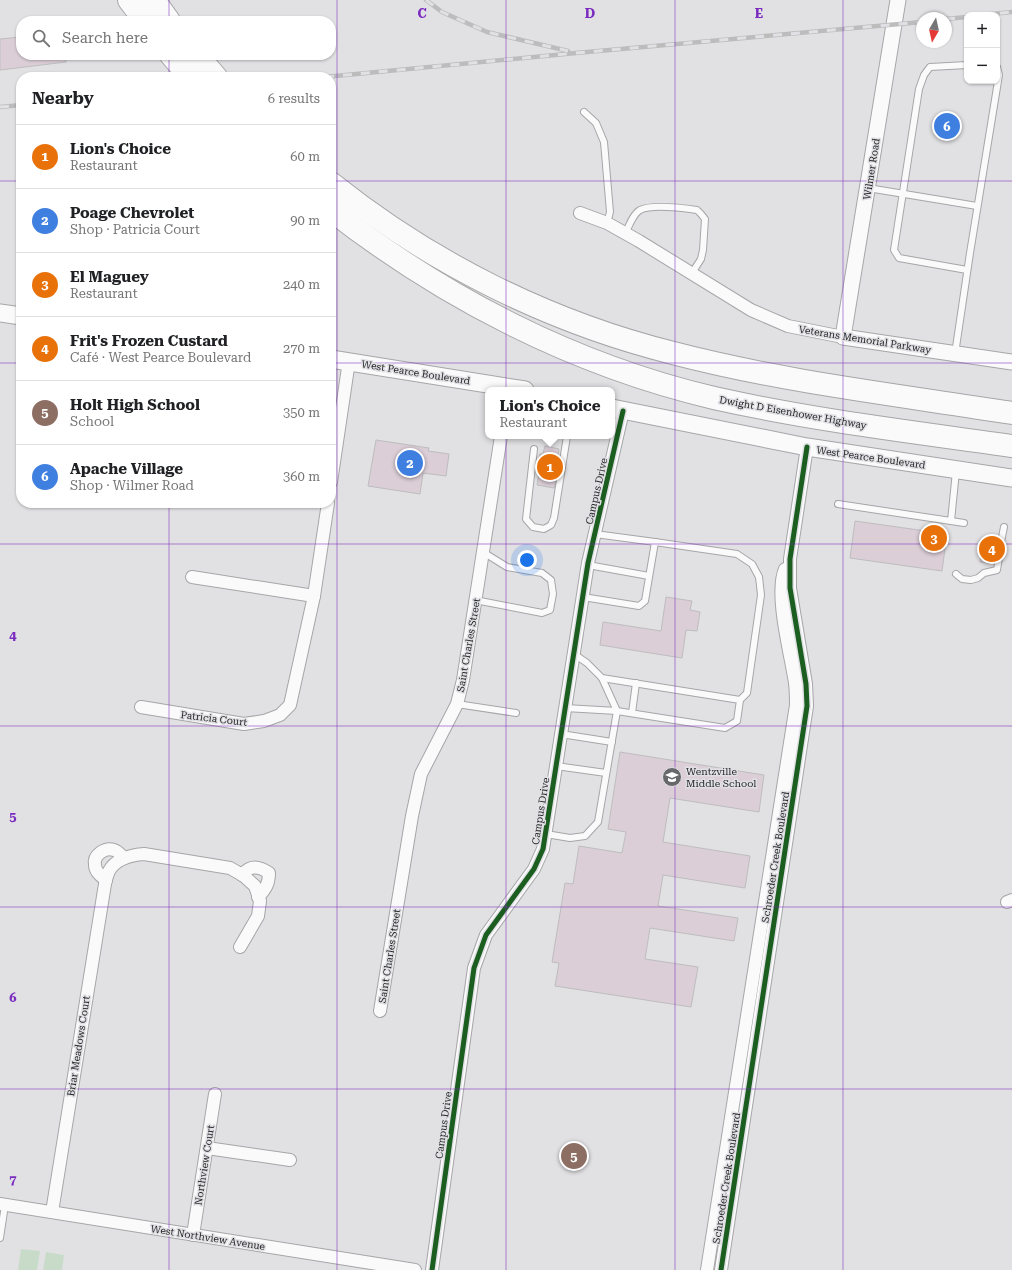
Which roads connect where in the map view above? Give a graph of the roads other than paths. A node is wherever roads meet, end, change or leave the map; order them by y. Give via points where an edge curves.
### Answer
1 (129, 0) edge
2 (154, 0) edge
3 (898, 0) edge
4 (141, 16) edge
5 (165, 16) edge
6 (176, 60) edge
7 (201, 60) edge
8 (964, 65) edge
9 (186, 72) edge
10 (212, 72) edge
11 (997, 84) edge
12 (584, 112) dead end
13 (336, 187) edge
14 (868, 188) junction
15 (903, 194) junction
16 (977, 206) junction
17 (580, 213) dead end
18 (336, 214) edge
19 (607, 223) junction
20 (625, 234) junction
21 (967, 270) junction
22 (692, 273) junction
23 (0, 314) edge
24 (16, 316) edge
25 (843, 337) junction
26 (955, 354) junction
27 (336, 360) edge
28 (349, 361) junction
29 (1012, 362) edge
30 (502, 387) edge
31 (618, 410) edge
32 (1012, 413) edge
33 (615, 426) edge
34 (502, 439) edge
35 (567, 439) edge
36 (613, 439) edge
37 (1012, 446) edge
38 (808, 447) junction
39 (336, 448) edge
40 (534, 449) dead end
41 (956, 469) junction
42 (1012, 478) edge
43 (838, 504) dead end
44 (327, 508) edge
45 (951, 520) junction
46 (964, 523) dead end
47 (1004, 527) dead end
48 (595, 534) junction
49 (655, 542) junction
50 (1001, 542) dead end
51 (1000, 551) dead end
52 (483, 552) junction
53 (588, 565) junction
54 (956, 574) dead end
55 (649, 576) junction
56 (192, 577) dead end
57 (314, 596) junction
58 (583, 597) junction
59 (476, 600) junction
60 (792, 635) junction
61 (574, 654) junction
62 (602, 678) junction
63 (636, 683) junction
64 (740, 700) junction
65 (457, 704) junction
66 (141, 707) dead end
67 (566, 708) junction
68 (617, 712) junction
69 (632, 713) junction
70 (516, 714) dead end
71 (561, 734) junction
72 (612, 742) junction
73 (556, 766) junction
74 (606, 773) junction
75 (546, 834) junction
76 (124, 858) junction
77 (242, 874) junction
78 (106, 880) junction
79 (258, 897) junction
80 (240, 947) dead end
81 (380, 1011) dead end
82 (215, 1094) dead end
83 (206, 1148) junction
84 (290, 1160) dead end
85 (2, 1205) edge
86 (52, 1212) junction
87 (193, 1235) junction
88 (0, 1238) edge
89 (415, 1270) edge
90 (432, 1270) edge
91 (708, 1270) edge
92 (720, 1270) edge

1 - 4 highway
2 - 5 highway
3 - 14 street, Wilmer Road
6 - 9 highway
7 - 10 highway
8 - 15 lane via 930,67 924,75 919,89
11 - 16 lane
12 - 19 lane via 596,123 604,142 610,212
13 - 32 highway via 390,226 460,269 515,297 592,328 671,353 772,376
14 - 15 lane
14 - 25 street, Wilmer Road
15 - 16 lane
15 - 21 lane via 894,250 899,258
16 - 21 lane
17 - 19 street, Veterans Memorial Parkway
18 - 37 highway, Dwight D Eisenhower Highway via 413,269 484,311 557,346 634,375 713,398 774,410
19 - 20 street, Veterans Memorial Parkway
20 - 22 street, Veterans Memorial Parkway
20 - 22 lane via 640,210 657,207 696,210 704,219 704,250
21 - 26 lane
22 - 25 street, Veterans Memorial Parkway via 751,310 788,326
23 - 24 main road
25 - 26 street, Veterans Memorial Parkway
26 - 29 street, Veterans Memorial Parkway
27 - 28 main road, West Pearce Boulevard
28 - 30 main road, West Pearce Boulevard
28 - 39 street
31 - 33 street, Campus Drive
31 - 38 main road, West Pearce Boulevard
34 - 52 street, Saint Charles Street
35 - 40 lane via 554,518 551,525 544,529 533,527 526,519
36 - 48 street, Campus Drive
38 - 41 main road, West Pearce Boulevard
38 - 60 street, Schroeder Creek Boulevard via 790,559 783,574 781,590
41 - 42 main road, West Pearce Boulevard
41 - 45 lane
43 - 45 lane
44 - 57 street, Patricia Court
45 - 46 lane
47 - 50 lane
48 - 49 lane
48 - 53 street, Campus Drive
49 - 55 lane
49 - 64 lane via 737,554 752,564 759,577 761,595 746,693
51 - 54 lane via 997,570 971,580
52 - 59 street, Saint Charles Street
52 - 59 lane via 507,567 542,573 551,580 553,594 550,610 542,614
53 - 55 lane
53 - 58 street, Campus Drive
55 - 58 lane via 645,601 639,606
56 - 57 street
57 - 66 street, Patricia Court via 290,705 280,715 244,724
58 - 61 street, Campus Drive
59 - 65 street, Saint Charles Street
60 - 91 street, Schroeder Creek Boulevard via 796,705
60 - 92 street, Schroeder Creek Boulevard via 806,684 804,730
61 - 62 lane
61 - 67 street, Campus Drive
62 - 63 lane
62 - 68 lane
63 - 64 lane
63 - 69 lane
64 - 69 lane via 738,721 726,728
65 - 70 lane
65 - 81 street, Saint Charles Street via 421,774
67 - 68 lane
67 - 71 street, Campus Drive
68 - 69 lane
68 - 72 lane
71 - 72 lane
71 - 73 street, Campus Drive
72 - 74 lane
73 - 74 lane
73 - 75 street, Campus Drive
74 - 75 lane via 598,822 585,836 570,838
75 - 90 street, Campus Drive via 543,849 534,869 486,935 474,968
76 - 77 street, Briar Meadows Court via 144,854 230,868
76 - 78 street, Briar Meadows Court via 116,862
76 - 78 street via 112,849 97,855 94,864 97,872
77 - 79 street, Briar Meadows Court via 255,886
77 - 79 street via 251,868 261,867 268,873 269,882
78 - 86 street, Briar Meadows Court
79 - 80 street, Briar Meadows Court via 258,916
82 - 83 street, Northview Court
83 - 84 street
83 - 87 street, Northview Court
85 - 86 street, West Northview Avenue
85 - 88 lane
86 - 87 street, West Northview Avenue
87 - 89 street, West Northview Avenue

